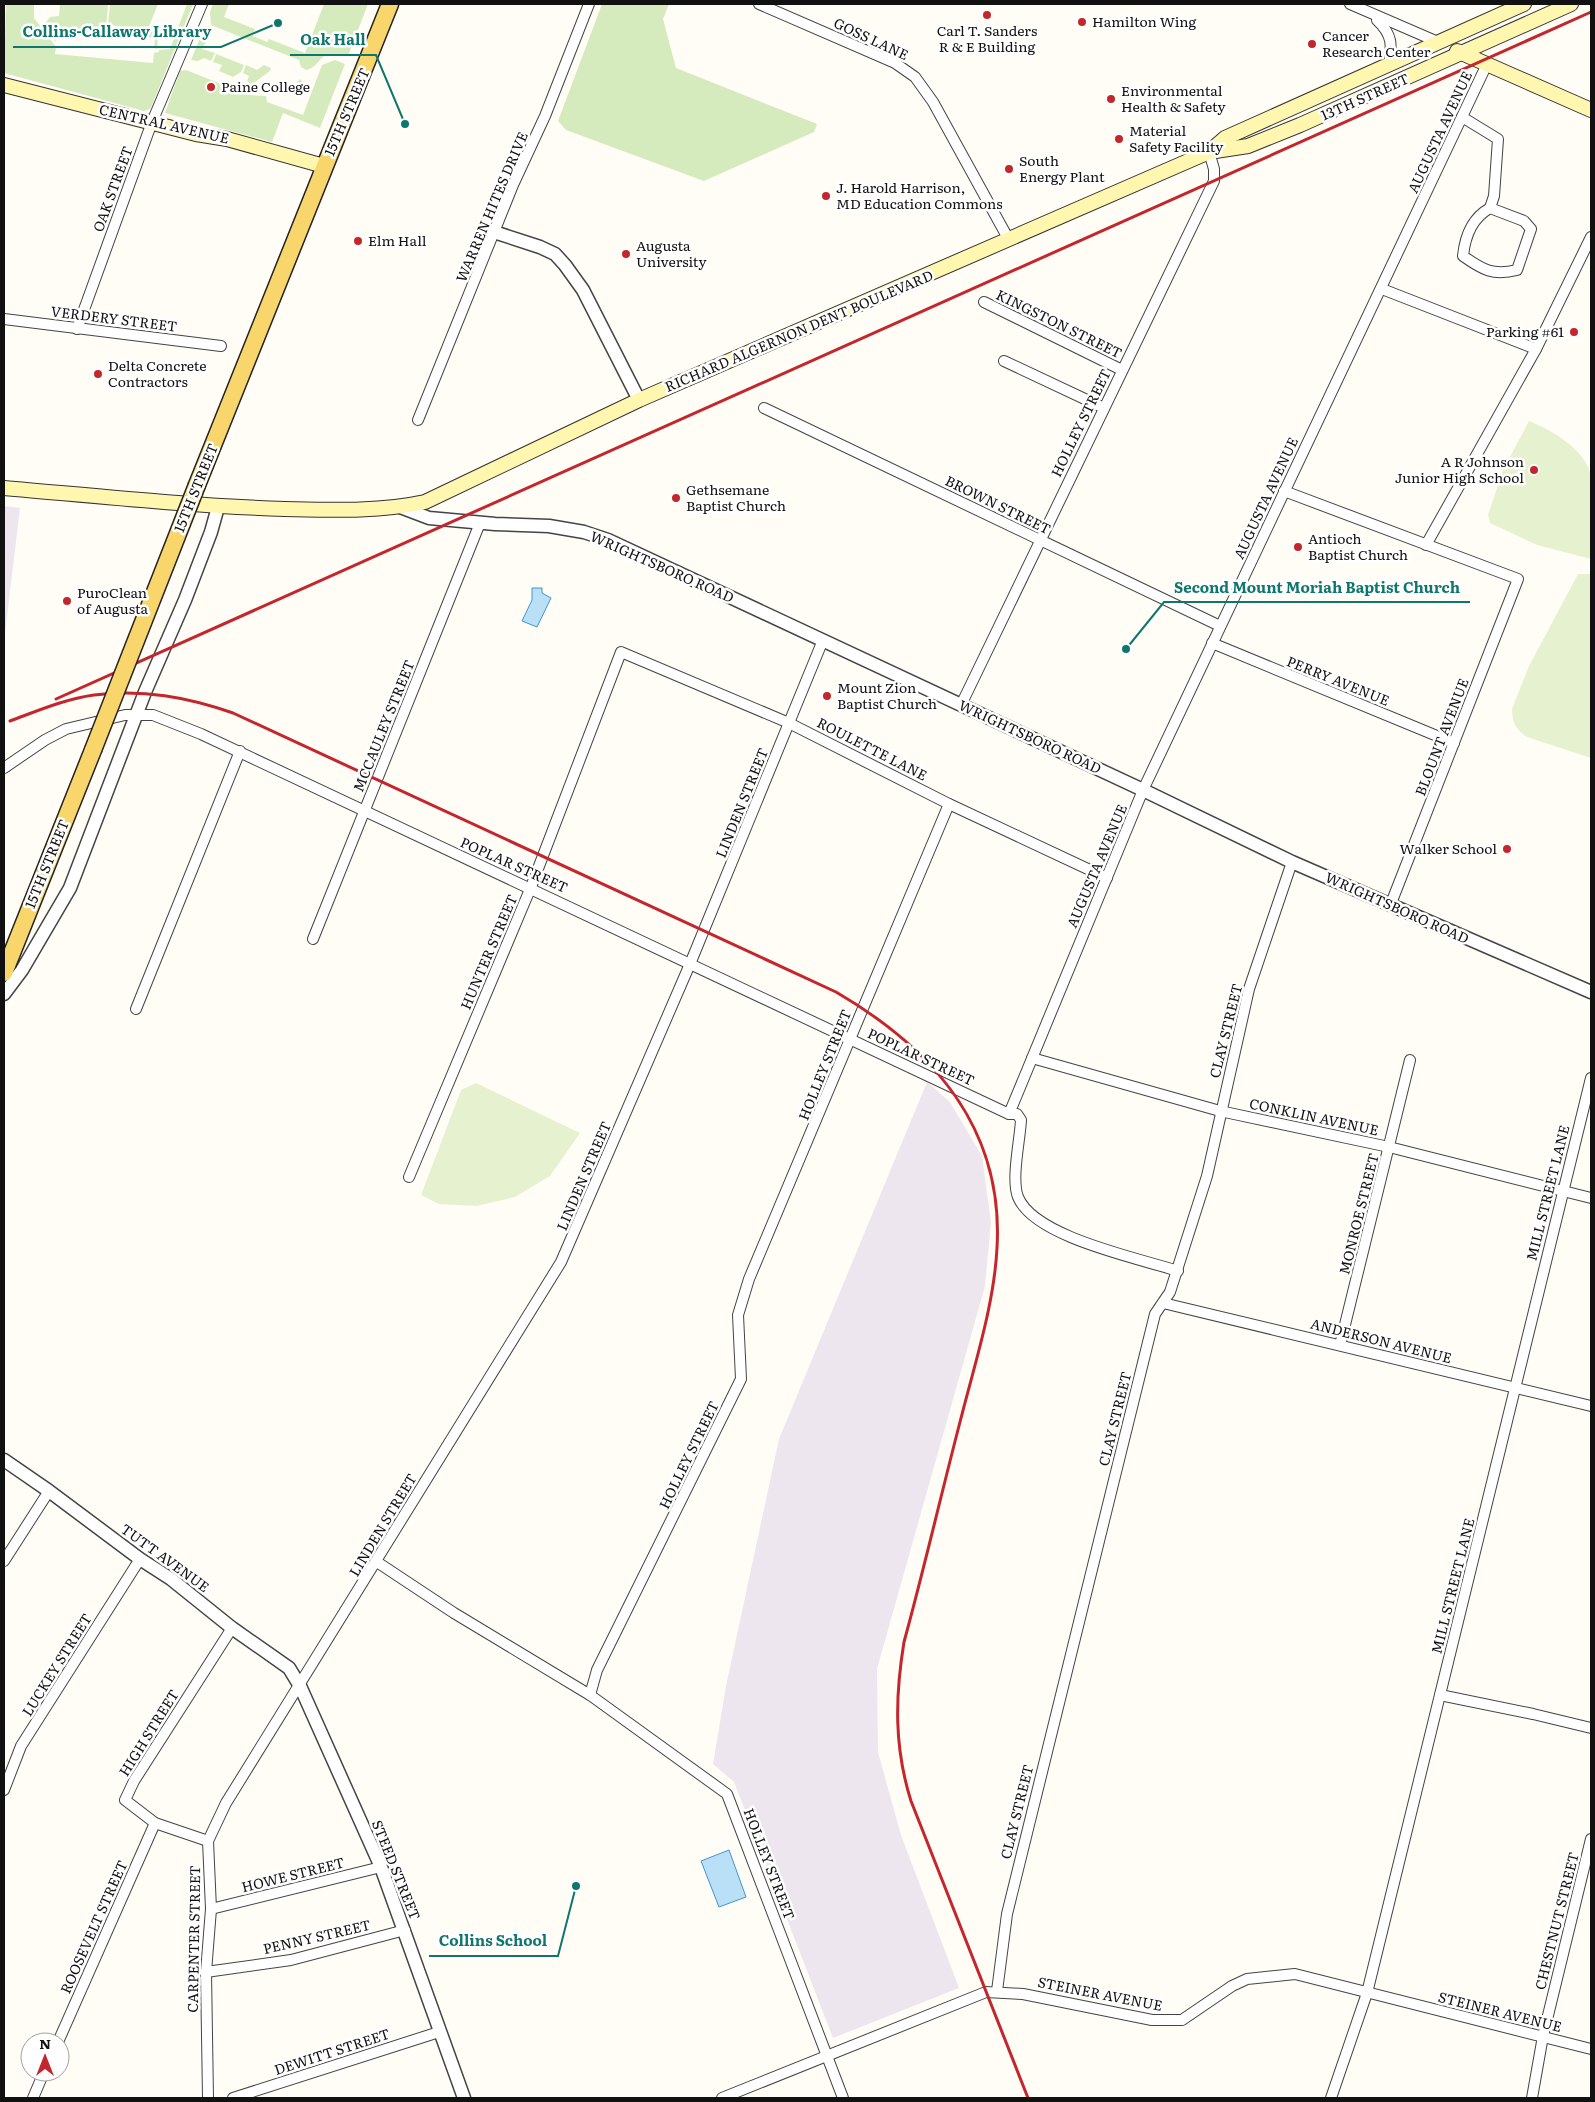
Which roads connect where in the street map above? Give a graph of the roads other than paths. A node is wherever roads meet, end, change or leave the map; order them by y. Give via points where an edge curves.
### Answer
1 (202, 4) edge
2 (390, 4) edge
3 (589, 4) edge
4 (1350, 4) edge
5 (1524, 4) edge
6 (1571, 4) edge
7 (764, 5) edge
8 (1373, 15) junction
9 (1438, 42) junction
10 (1462, 53) junction
11 (1487, 64) junction
12 (1388, 66) junction
13 (4, 85) edge
14 (1591, 110) edge
15 (1462, 117) junction
16 (152, 122) junction
17 (1208, 152) junction
18 (324, 166) junction
19 (1490, 208) junction
20 (494, 232) junction
21 (1591, 237) edge
22 (1009, 240) junction
23 (1382, 289) junction
24 (984, 302) dead end
25 (4, 318) edge
26 (77, 329) junction
27 (221, 346) dead end
28 (1536, 349) junction
29 (1004, 361) dead end
30 (1122, 370) junction
31 (639, 400) junction
32 (764, 408) dead end
33 (1104, 408) junction
34 (418, 420) dead end
35 (4, 488) edge
36 (1284, 491) junction
37 (218, 507) junction
38 (395, 508) junction
39 (480, 523) junction
40 (1040, 541) junction
41 (1426, 545) junction
42 (1220, 626) junction
43 (823, 640) junction
44 (1212, 643) junction
45 (621, 652) joint
46 (961, 705) junction
47 (137, 714) junction
48 (789, 723) junction
49 (1454, 743) junction
50 (240, 751) junction
51 (4, 768) edge
52 (1143, 790) junction
53 (949, 804) junction
54 (365, 812) junction
55 (1292, 862) junction
56 (1106, 878) junction
57 (531, 887) junction
58 (1390, 906) junction
59 (313, 939) dead end
60 (690, 964) junction
61 (4, 973) edge
62 (1591, 992) edge
63 (4, 994) edge
64 (136, 1008) dead end
65 (851, 1039) junction
66 (1032, 1058) junction
67 (1410, 1060) dead end
68 (1591, 1078) edge
69 (1220, 1111) junction
70 (1009, 1114) junction
71 (1389, 1147) junction
72 (409, 1177) dead end
73 (1563, 1191) junction
74 (1591, 1198) edge
75 (1178, 1271) junction
76 (1163, 1303) junction
77 (1340, 1345) junction
78 (1516, 1388) junction
79 (1591, 1406) edge
80 (4, 1460) edge
81 (49, 1491) junction
82 (140, 1559) junction
83 (4, 1561) edge
84 (377, 1562) junction
85 (232, 1628) junction
86 (300, 1686) junction
87 (590, 1695) junction
88 (1440, 1695) junction
89 (1591, 1728) edge
90 (4, 1790) edge
91 (155, 1823) junction
92 (1591, 1839) edge
93 (208, 1841) junction
94 (381, 1867) junction
95 (211, 1909) junction
96 (405, 1930) junction
97 (206, 1972) junction
98 (997, 1991) junction
99 (1367, 1993) junction
100 (62, 2032) edge
101 (439, 2032) junction
102 (1543, 2036) junction
103 (1591, 2049) edge
104 (827, 2055) junction
105 (40, 2082) edge
106 (33, 2098) edge
107 (208, 2098) edge
108 (233, 2098) edge
109 (464, 2098) edge
110 (722, 2098) edge
111 (844, 2098) edge
112 (1331, 2098) edge
113 (1532, 2098) edge

1 - 16 street, OAK STREET
2 - 18 main road, 15TH STREET
3 - 20 street, WARREN HITES DRIVE
4 - 8 street
5 - 9 main road
6 - 10 main road, 13TH STREET
7 - 22 street, GOSS LANE via 895,63 915,77 933,102
8 - 9 street
8 - 12 street via 1390,36
9 - 10 main road
9 - 12 main road
10 - 11 main road
10 - 17 main road, 13TH STREET via 1266,139 1248,146
11 - 14 main road
11 - 15 street, AUGUSTA AVENUE
12 - 17 main road via 1226,138
13 - 16 main road, CENTRAL AVENUE
15 - 19 street via 1498,138 1494,196
15 - 23 street, AUGUSTA AVENUE
16 - 18 main road, CENTRAL AVENUE
16 - 26 street, OAK STREET
17 - 22 main road, RICHARD ALGERNON DENT BOULEVARD
17 - 30 street, HOLLEY STREET via 1214,181
18 - 61 main road, 15TH STREET, bridge
19 - 19 street via 1477,215 1464,242 1463,256 1478,267 1501,274 1517,270 1531,229 1524,222
20 - 31 street via 540,247 566,265 583,290
20 - 34 street, WARREN HITES DRIVE
21 - 28 street
22 - 31 main road, RICHARD ALGERNON DENT BOULEVARD
23 - 28 street
23 - 36 street, AUGUSTA AVENUE
24 - 30 street, KINGSTON STREET
25 - 26 street, VERDERY STREET
26 - 27 street, VERDERY STREET
28 - 41 street
29 - 33 street
30 - 33 street, HOLLEY STREET
31 - 38 main road, RICHARD ALGERNON DENT BOULEVARD via 425,502
32 - 40 street, BROWN STREET
33 - 40 street, HOLLEY STREET
35 - 37 main road, WRIGHTSBORO ROAD
36 - 41 street
36 - 42 street, AUGUSTA AVENUE
37 - 38 main road, WRIGHTSBORO ROAD
37 - 47 street via 185,600
38 - 39 street, WRIGHTSBORO ROAD via 429,518
39 - 43 street, WRIGHTSBORO ROAD via 558,527 608,540
39 - 54 street, MCCAULEY STREET
40 - 42 street, BROWN STREET
40 - 46 street, HOLLEY STREET
41 - 49 street, BLOUNT AVENUE via 1518,579
42 - 44 street, AUGUSTA AVENUE
43 - 46 street, WRIGHTSBORO ROAD
43 - 48 street, LINDEN STREET
44 - 49 street, PERRY AVENUE
44 - 52 street, AUGUSTA AVENUE
45 - 48 street, ROULETTE LANE
45 - 57 street, HUNTER STREET
46 - 52 street, WRIGHTSBORO ROAD
47 - 50 street, POPLAR STREET via 154,714
47 - 51 street, POPLAR STREET via 66,729
47 - 63 street via 70,888 22,970
48 - 53 street, ROULETTE LANE
48 - 60 street, LINDEN STREET
49 - 58 street, BLOUNT AVENUE
50 - 54 street, POPLAR STREET
50 - 64 street
52 - 55 street, WRIGHTSBORO ROAD
52 - 56 street, AUGUSTA AVENUE
53 - 56 street, ROULETTE LANE
53 - 65 street, HOLLEY STREET
54 - 57 street, POPLAR STREET
54 - 59 street, MCCAULEY STREET
55 - 58 street, WRIGHTSBORO ROAD
55 - 69 street, CLAY STREET via 1249,989
56 - 66 street, AUGUSTA AVENUE
57 - 60 street, POPLAR STREET
57 - 72 street, HUNTER STREET
58 - 62 street, WRIGHTSBORO ROAD
60 - 65 street, POPLAR STREET
60 - 84 street, LINDEN STREET via 561,1262
65 - 70 street, POPLAR STREET
65 - 87 street, HOLLEY STREET via 749,1279 738,1315 741,1379 597,1670
66 - 69 street, CONKLIN AVENUE
66 - 70 street, AUGUSTA AVENUE
67 - 71 street, MONROE STREET
68 - 73 street, MILL STREET LANE
69 - 71 street, CONKLIN AVENUE
69 - 75 street, CLAY STREET via 1206,1176
70 - 75 street via 1017,1114 1021,1120 1016,1164 1018,1196 1029,1212 1063,1235
71 - 73 street, CONKLIN AVENUE
71 - 77 street, MONROE STREET
73 - 74 street, CONKLIN AVENUE
73 - 78 street, MILL STREET LANE
75 - 76 street, CLAY STREET
76 - 77 street, ANDERSON AVENUE
76 - 98 street, CLAY STREET via 1155,1314 1023,1847 1007,1914
77 - 78 street, ANDERSON AVENUE
78 - 79 street, ANDERSON AVENUE
78 - 88 street, MILL STREET LANE
80 - 81 street, TUTT AVENUE
81 - 82 street, TUTT AVENUE
81 - 83 street
82 - 85 street, TUTT AVENUE via 171,1579
82 - 90 street, LUCKEY STREET via 21,1746
84 - 86 street, LINDEN STREET
84 - 87 street
85 - 86 street, TUTT AVENUE via 289,1668
85 - 91 street, HIGH STREET via 125,1800
86 - 93 street, CARPENTER STREET via 226,1804
86 - 94 street, STEED STREET
87 - 104 street, HOLLEY STREET via 728,1794
88 - 89 street
88 - 99 street, MILL STREET LANE
91 - 93 street, HIGH STREET
91 - 100 street, ROOSEVELT STREET
92 - 102 street, CHESTNUT STREET
93 - 95 street, CARPENTER STREET
94 - 95 street, HOWE STREET
94 - 96 street, STEED STREET
95 - 97 street, CARPENTER STREET
96 - 97 street, PENNY STREET via 291,1960
96 - 101 street, STEED STREET
97 - 107 street, CARPENTER STREET
98 - 99 street, STEINER AVENUE via 1167,2021 1182,2020 1232,1986 1257,1976 1295,1974
98 - 104 street, STEINER AVENUE via 986,1992
99 - 102 street, STEINER AVENUE
99 - 112 street, MILL STREET LANE
101 - 108 street, DEWITT STREET
101 - 109 street, STEED STREET
102 - 103 street, STEINER AVENUE
102 - 113 street, CHESTNUT STREET
104 - 110 street, STEINER AVENUE
104 - 111 street, HOLLEY STREET
105 - 106 street

